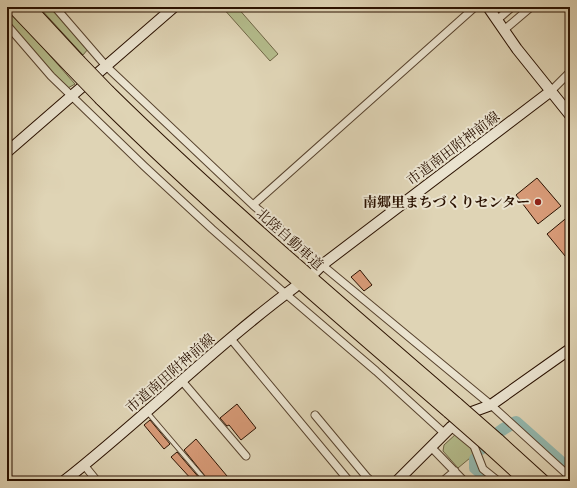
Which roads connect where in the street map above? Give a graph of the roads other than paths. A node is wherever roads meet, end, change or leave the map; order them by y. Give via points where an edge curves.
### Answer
1 (13, 7) edge
2 (29, 7) edge
3 (55, 7) edge
4 (174, 7) edge
5 (475, 7) edge
6 (488, 7) edge
7 (512, 7) edge
8 (531, 7) edge
9 (497, 20) junction
10 (7, 25) edge
11 (504, 30) junction
12 (75, 65) junction
13 (106, 66) junction
14 (570, 72) edge
15 (551, 91) junction
16 (72, 95) junction
17 (570, 115) edge
18 (7, 152) edge
19 (253, 205) junction
20 (318, 268) junction
21 (295, 287) dead end
22 (286, 294) junction
23 (231, 339) junction
24 (569, 353) edge
25 (182, 381) junction
26 (491, 405) junction
27 (147, 412) junction
28 (315, 415) dead end
29 (448, 430) junction
30 (494, 444) junction
31 (431, 447) junction
32 (246, 456) dead end
33 (84, 465) junction
34 (455, 471) junction
35 (570, 477) edge
36 (369, 480) edge
37 (64, 481) edge
38 (96, 481) edge
39 (206, 481) edge
40 (348, 481) edge
41 (359, 481) edge
42 (397, 481) edge
43 (443, 481) edge
44 (464, 481) edge
45 (498, 481) edge
46 (526, 481) edge
47 (543, 481) edge

1 - 12 highway, 北陸自動車道
2 - 12 highway, 北陸自動車道
3 - 13 street
4 - 13 street
5 - 19 street
6 - 9 street
7 - 9 street
8 - 11 street
9 - 11 street
10 - 16 street via 51,76
11 - 15 street
12 - 30 highway, 北陸自動車道, bridge via 105,96
13 - 16 street
13 - 19 street
14 - 15 street
15 - 17 street
15 - 20 street, 市道南田附神前線
16 - 18 street
16 - 22 street via 195,213
19 - 20 street
20 - 26 street
21 - 22 street, 市道南田附神前線
22 - 23 street, 市道南田附神前線
22 - 29 street
23 - 25 street, 市道南田附神前線
23 - 40 street
24 - 26 street
25 - 27 street, 市道南田附神前線
25 - 32 street
26 - 29 street via 472,412
26 - 35 street
27 - 33 street, 市道南田附神前線
27 - 39 lane
28 - 36 street
29 - 31 street
29 - 45 street via 474,446 483,469
30 - 46 highway, 北陸自動車道
30 - 47 highway, 北陸自動車道
31 - 34 street
31 - 42 street
33 - 37 street, 市道南田附神前線
33 - 38 street
34 - 43 street
34 - 44 street
36 - 41 street

